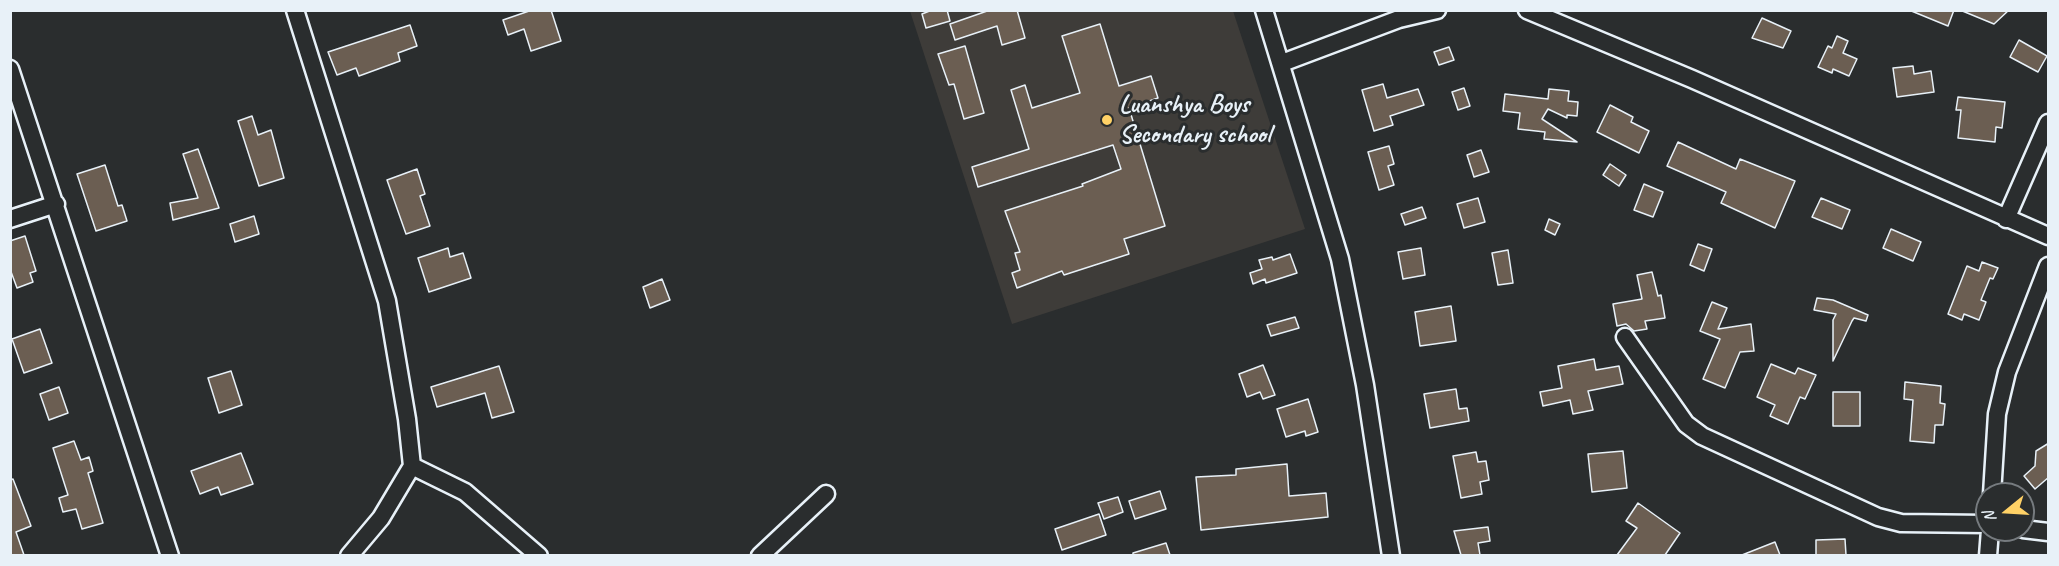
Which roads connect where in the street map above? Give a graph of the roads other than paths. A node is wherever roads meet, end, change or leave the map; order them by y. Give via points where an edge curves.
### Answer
1 (295, 10) edge
2 (1264, 10) edge
3 (1437, 10) edge
4 (1527, 10) edge
5 (1282, 63) junction
6 (10, 69) edge
7 (2049, 123) edge
8 (56, 204) junction
9 (10, 219) edge
10 (2006, 219) junction
11 (2049, 236) edge
12 (2049, 266) edge
13 (1625, 337) dead end
14 (412, 466) junction
15 (1993, 482) edge
16 (826, 494) dead end
17 (1975, 524) edge
18 (170, 555) edge
19 (349, 555) edge
20 (539, 555) edge
21 (759, 555) edge
22 (1391, 555) edge

1 - 14 street via 387,301
2 - 5 street
3 - 5 street via 1398,19
4 - 10 street
5 - 22 street via 1340,259 1365,385
6 - 8 street
7 - 10 street
8 - 9 street
8 - 18 street
10 - 11 street
12 - 15 street via 2007,372 1997,414
13 - 17 street via 1686,423 1702,436 1878,517 1901,523
14 - 19 street via 381,518
14 - 20 street via 465,492
16 - 21 street

